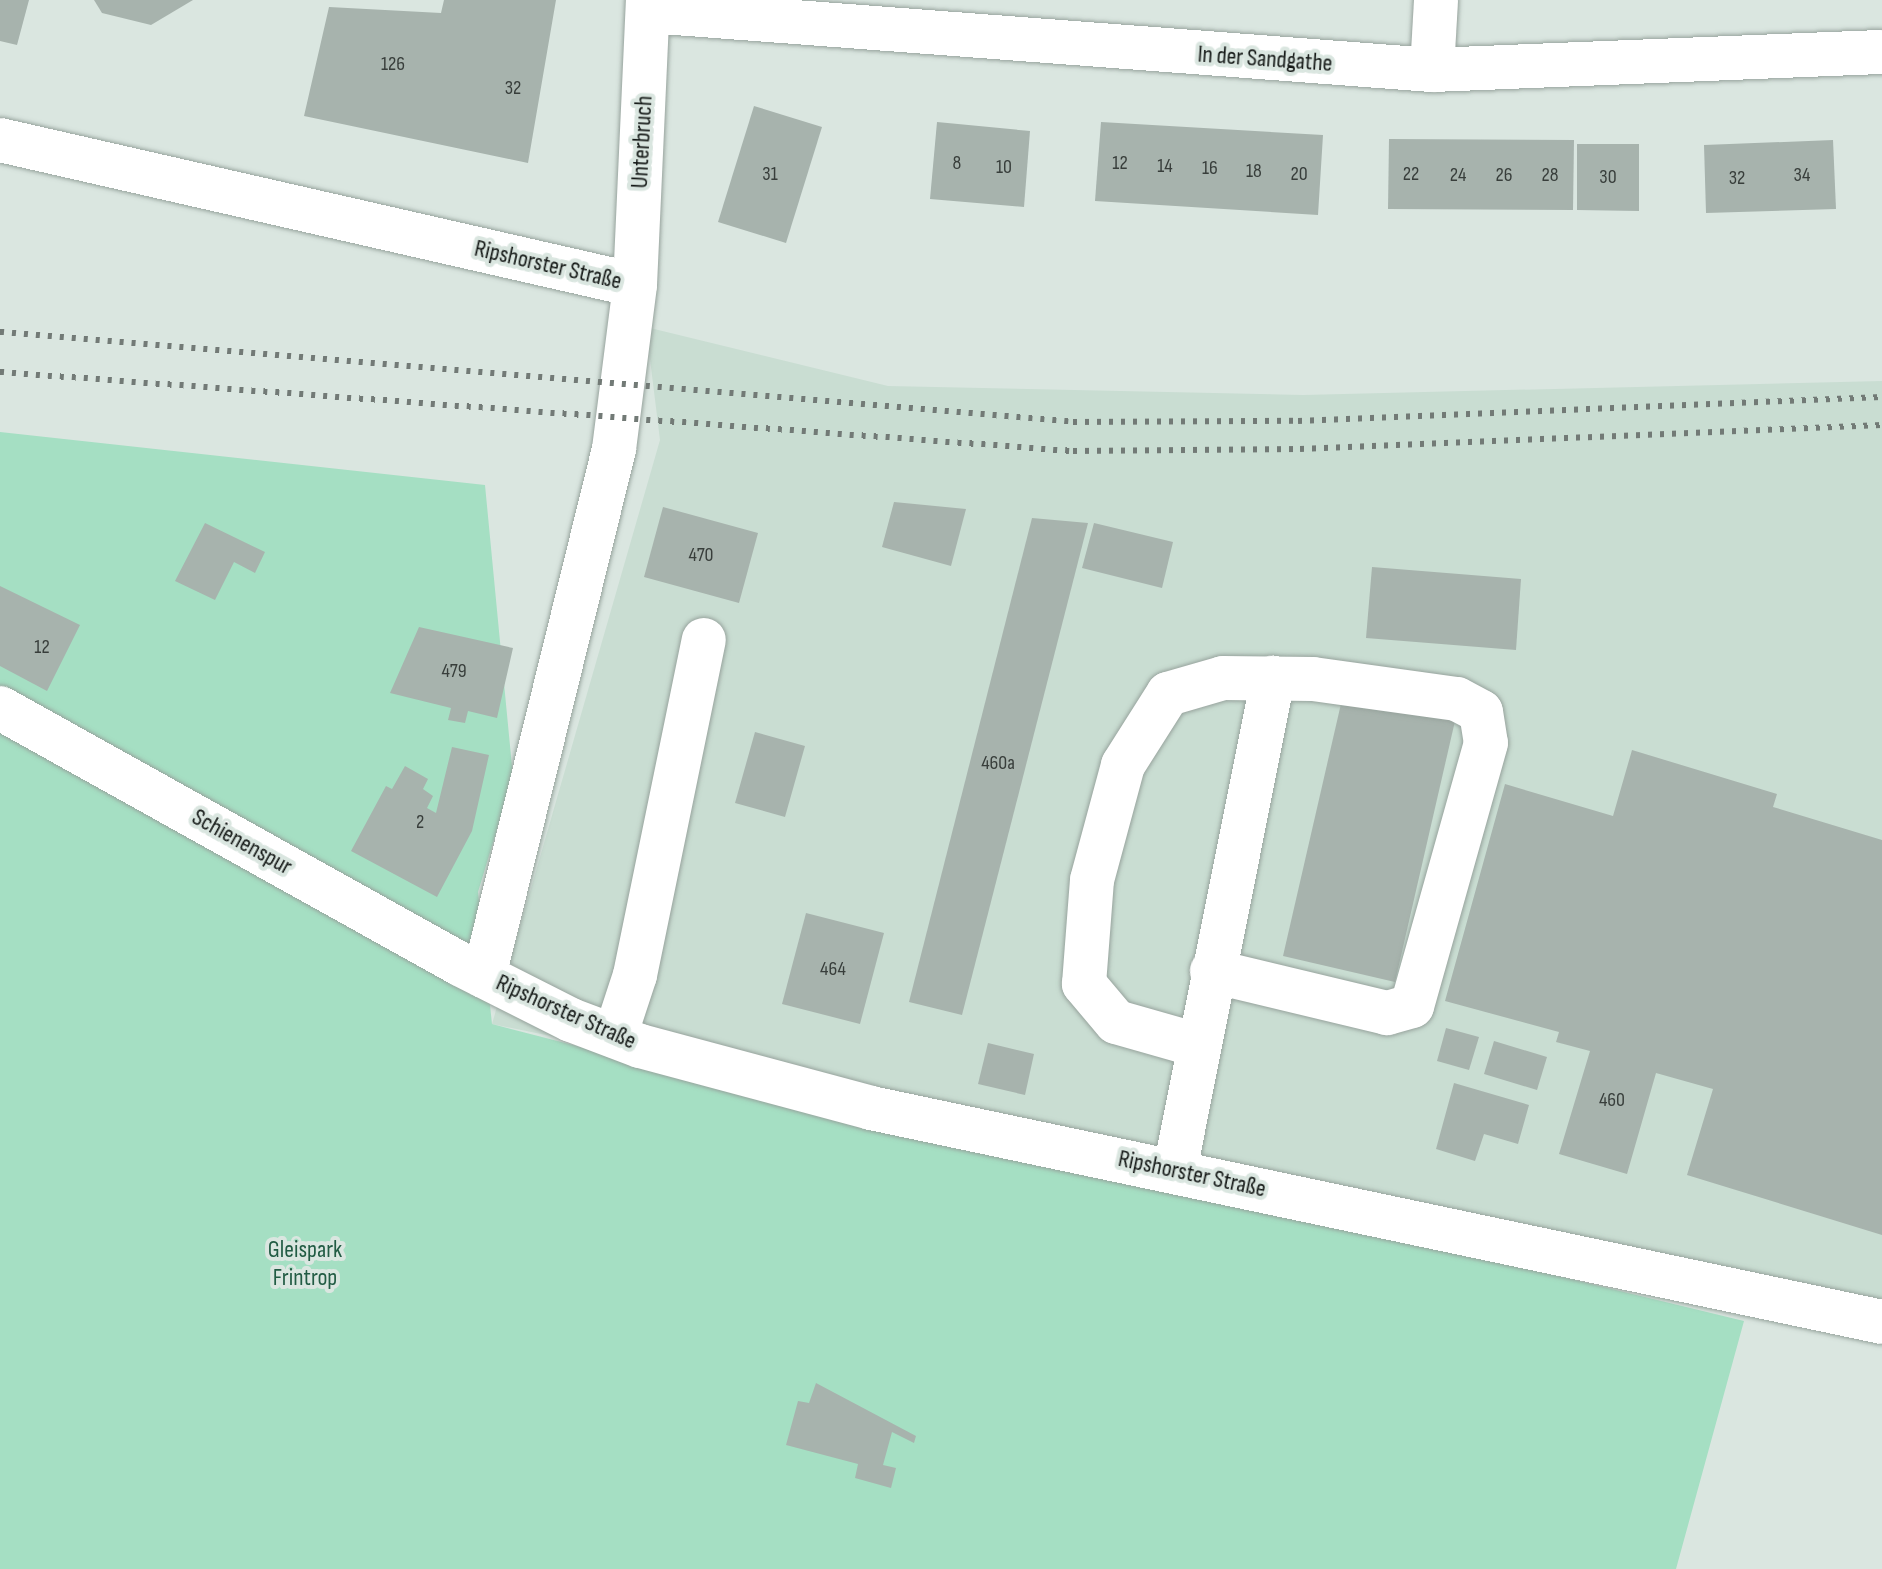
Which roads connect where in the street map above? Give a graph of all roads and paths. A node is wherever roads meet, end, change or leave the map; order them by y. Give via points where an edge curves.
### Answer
1 (1436, 0) edge
2 (649, 5) edge
3 (1882, 52) edge
4 (1432, 70) junction
5 (0, 140) edge
6 (635, 285) junction
7 (704, 640) dead end
8 (1273, 678) junction
9 (0, 708) edge
10 (1212, 971) junction
11 (484, 976) junction
12 (615, 1036) junction
13 (1197, 1045) junction
14 (1175, 1170) junction
15 (1882, 1322) edge

1 - 4 street
2 - 4 street, In der Sandgathe
2 - 6 street, Unterbruch
3 - 4 street, In der Sandgathe
5 - 6 street, Ripshorster Straße
6 - 11 street, Ripshorster Straße via 614,449
7 - 12 street via 635,975
8 - 10 street
8 - 10 street via 1457,699 1481,712 1486,743 1412,1006 1387,1013
8 - 13 street via 1223,678 1168,694 1123,765 1092,880 1084,984 1116,1022
9 - 11 street, Schienenspur
10 - 13 street
11 - 12 street, Ripshorster Straße
12 - 14 street, Ripshorster Straße via 707,1067 871,1108
13 - 14 street
14 - 15 street, Ripshorster Straße

